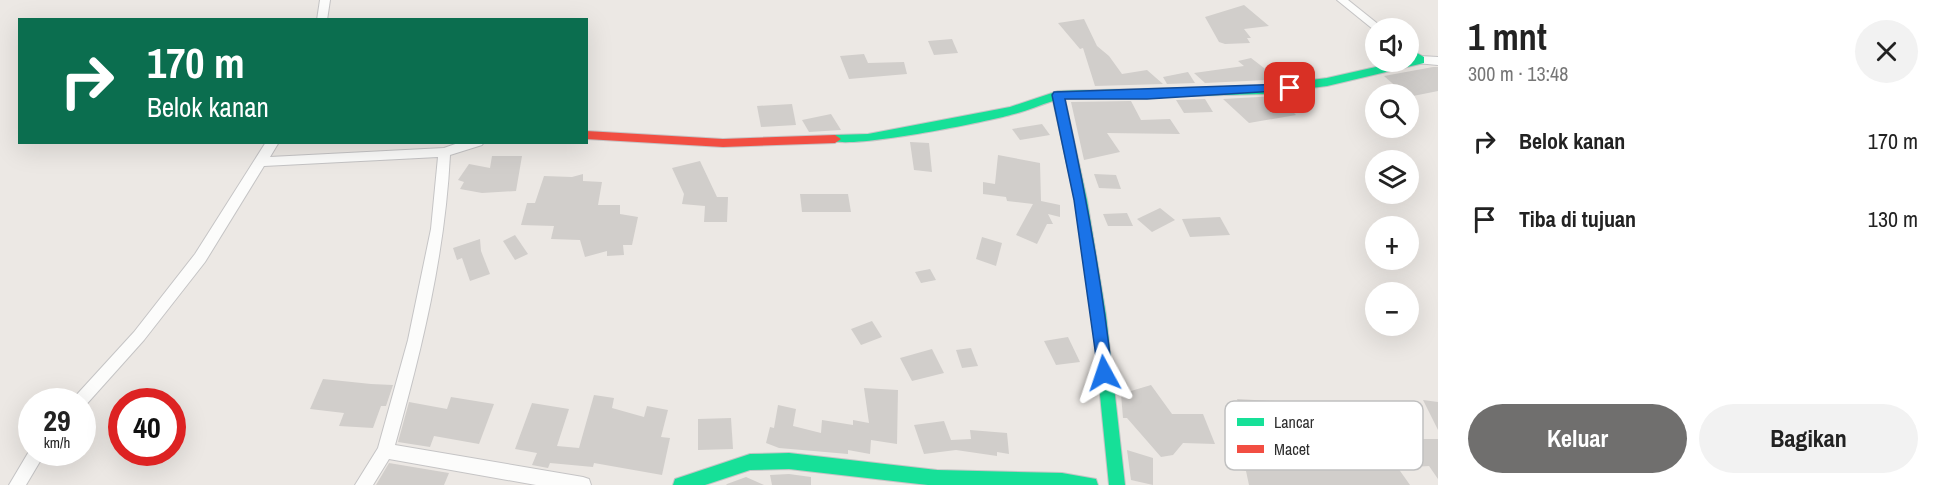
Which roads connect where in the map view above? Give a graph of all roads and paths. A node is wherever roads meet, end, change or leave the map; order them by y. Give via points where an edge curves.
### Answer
1 (325, 0) edge
2 (1342, 0) edge
3 (322, 18) edge
4 (1365, 18) edge
5 (1419, 56) edge
6 (1438, 61) edge
7 (1365, 70) edge
8 (1058, 95) junction
9 (588, 135) edge
10 (272, 144) edge
11 (471, 144) edge
12 (444, 152) junction
13 (263, 162) junction
14 (91, 388) edge
15 (385, 451) junction
16 (29, 466) edge
17 (1030, 482) edge
18 (17, 485) edge
19 (363, 485) edge
20 (583, 485) edge
21 (681, 485) edge
22 (1090, 485) edge
23 (1117, 485) edge

1 - 3 street
2 - 4 street
5 - 6 street
7 - 8 street via 1327,82 1274,89
8 - 9 street via 1012,111 868,138 723,143
8 - 23 street via 1081,200 1095,292
10 - 13 street
11 - 12 street
12 - 13 street
12 - 15 street via 443,206 431,277
13 - 14 street via 200,258 139,336
15 - 19 street
15 - 20 street
16 - 18 street
17 - 21 street via 937,478 789,461 750,462
17 - 22 street

